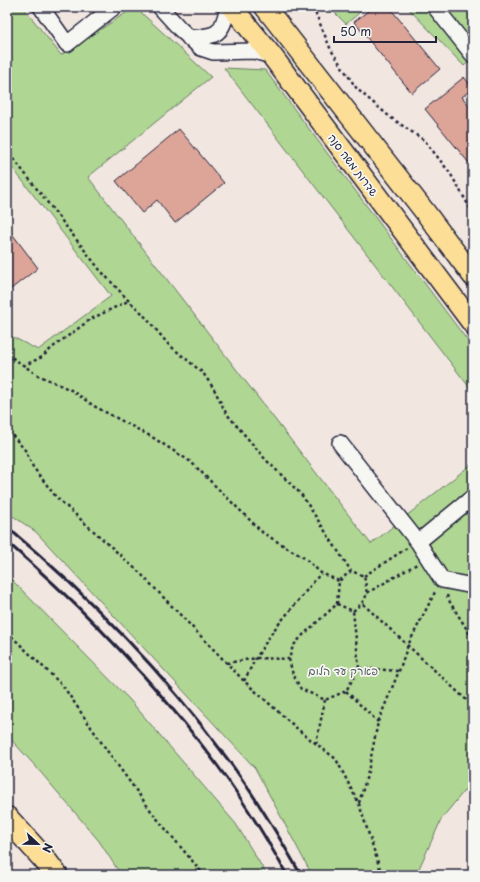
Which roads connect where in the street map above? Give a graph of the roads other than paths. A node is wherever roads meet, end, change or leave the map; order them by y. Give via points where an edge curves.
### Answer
1 (41, 7) edge
2 (114, 7) edge
3 (160, 7) edge
4 (228, 7) edge
5 (232, 7) edge
6 (265, 7) edge
7 (436, 8) edge
8 (189, 38) junction
9 (473, 55) edge
10 (272, 56) junction
11 (473, 276) edge
12 (473, 324) edge
13 (340, 443) dead end
14 (473, 497) edge
15 (418, 542) junction
16 (473, 586) edge
17 (7, 818) edge
18 (56, 875) edge

1 - 2 street via 67,44
3 - 8 street
4 - 8 street via 224,24 218,33 209,37
5 - 10 main road, שדרות משה סנה
6 - 11 main road
7 - 9 street
8 - 10 street via 201,48 213,52 254,51
10 - 12 main road, שדרות משה סנה
13 - 15 street
14 - 15 street
15 - 16 street via 442,580
17 - 18 highway

